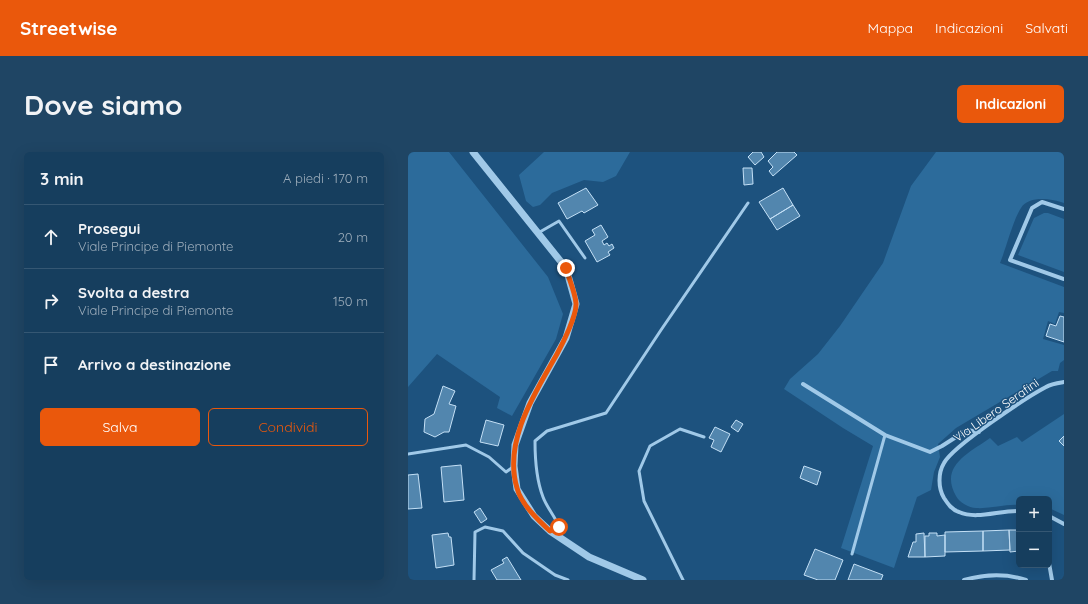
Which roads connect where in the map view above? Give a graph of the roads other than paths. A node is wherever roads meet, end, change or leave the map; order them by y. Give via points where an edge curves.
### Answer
1 (472, 152) edge
2 (748, 203) dead end
3 (1064, 209) edge
4 (538, 233) junction
5 (585, 258) dead end
6 (1064, 279) edge
7 (1064, 382) edge
8 (803, 384) dead end
9 (979, 432) junction
10 (885, 435) junction
11 (704, 437) dead end
12 (408, 454) edge
13 (514, 466) junction
14 (1016, 512) edge
15 (1052, 518) edge
16 (1064, 524) edge
17 (550, 531) junction
18 (852, 554) dead end
19 (1050, 568) edge
20 (638, 579) edge
21 (474, 580) edge
22 (568, 580) edge
23 (683, 580) edge
24 (964, 580) edge
25 (1026, 580) edge
26 (1052, 580) edge

1 - 4 street
2 - 17 lane via 606,413 547,431 535,441 536,467 543,497 559,527
3 - 6 street via 1042,202 1032,208 1010,260
4 - 5 lane via 559,221
4 - 13 street via 566,268 576,304 566,338 530,403 515,445
7 - 9 street, Via Libero Serafini via 1048,386
8 - 10 street
9 - 10 street via 967,430 930,452
9 - 14 street, Via Libero Serafini via 954,451 944,463 939,480 942,494 948,504 958,512 970,516 1006,510
10 - 18 lane
11 - 23 lane via 680,429 650,446 639,471 644,501
12 - 13 lane via 466,445 489,457 506,472
13 - 17 street via 517,489 534,516
15 - 16 street
17 - 20 street via 589,557
19 - 26 street
21 - 22 lane via 475,532 485,527 503,531 523,553 555,575
24 - 25 street via 980,575 998,574

